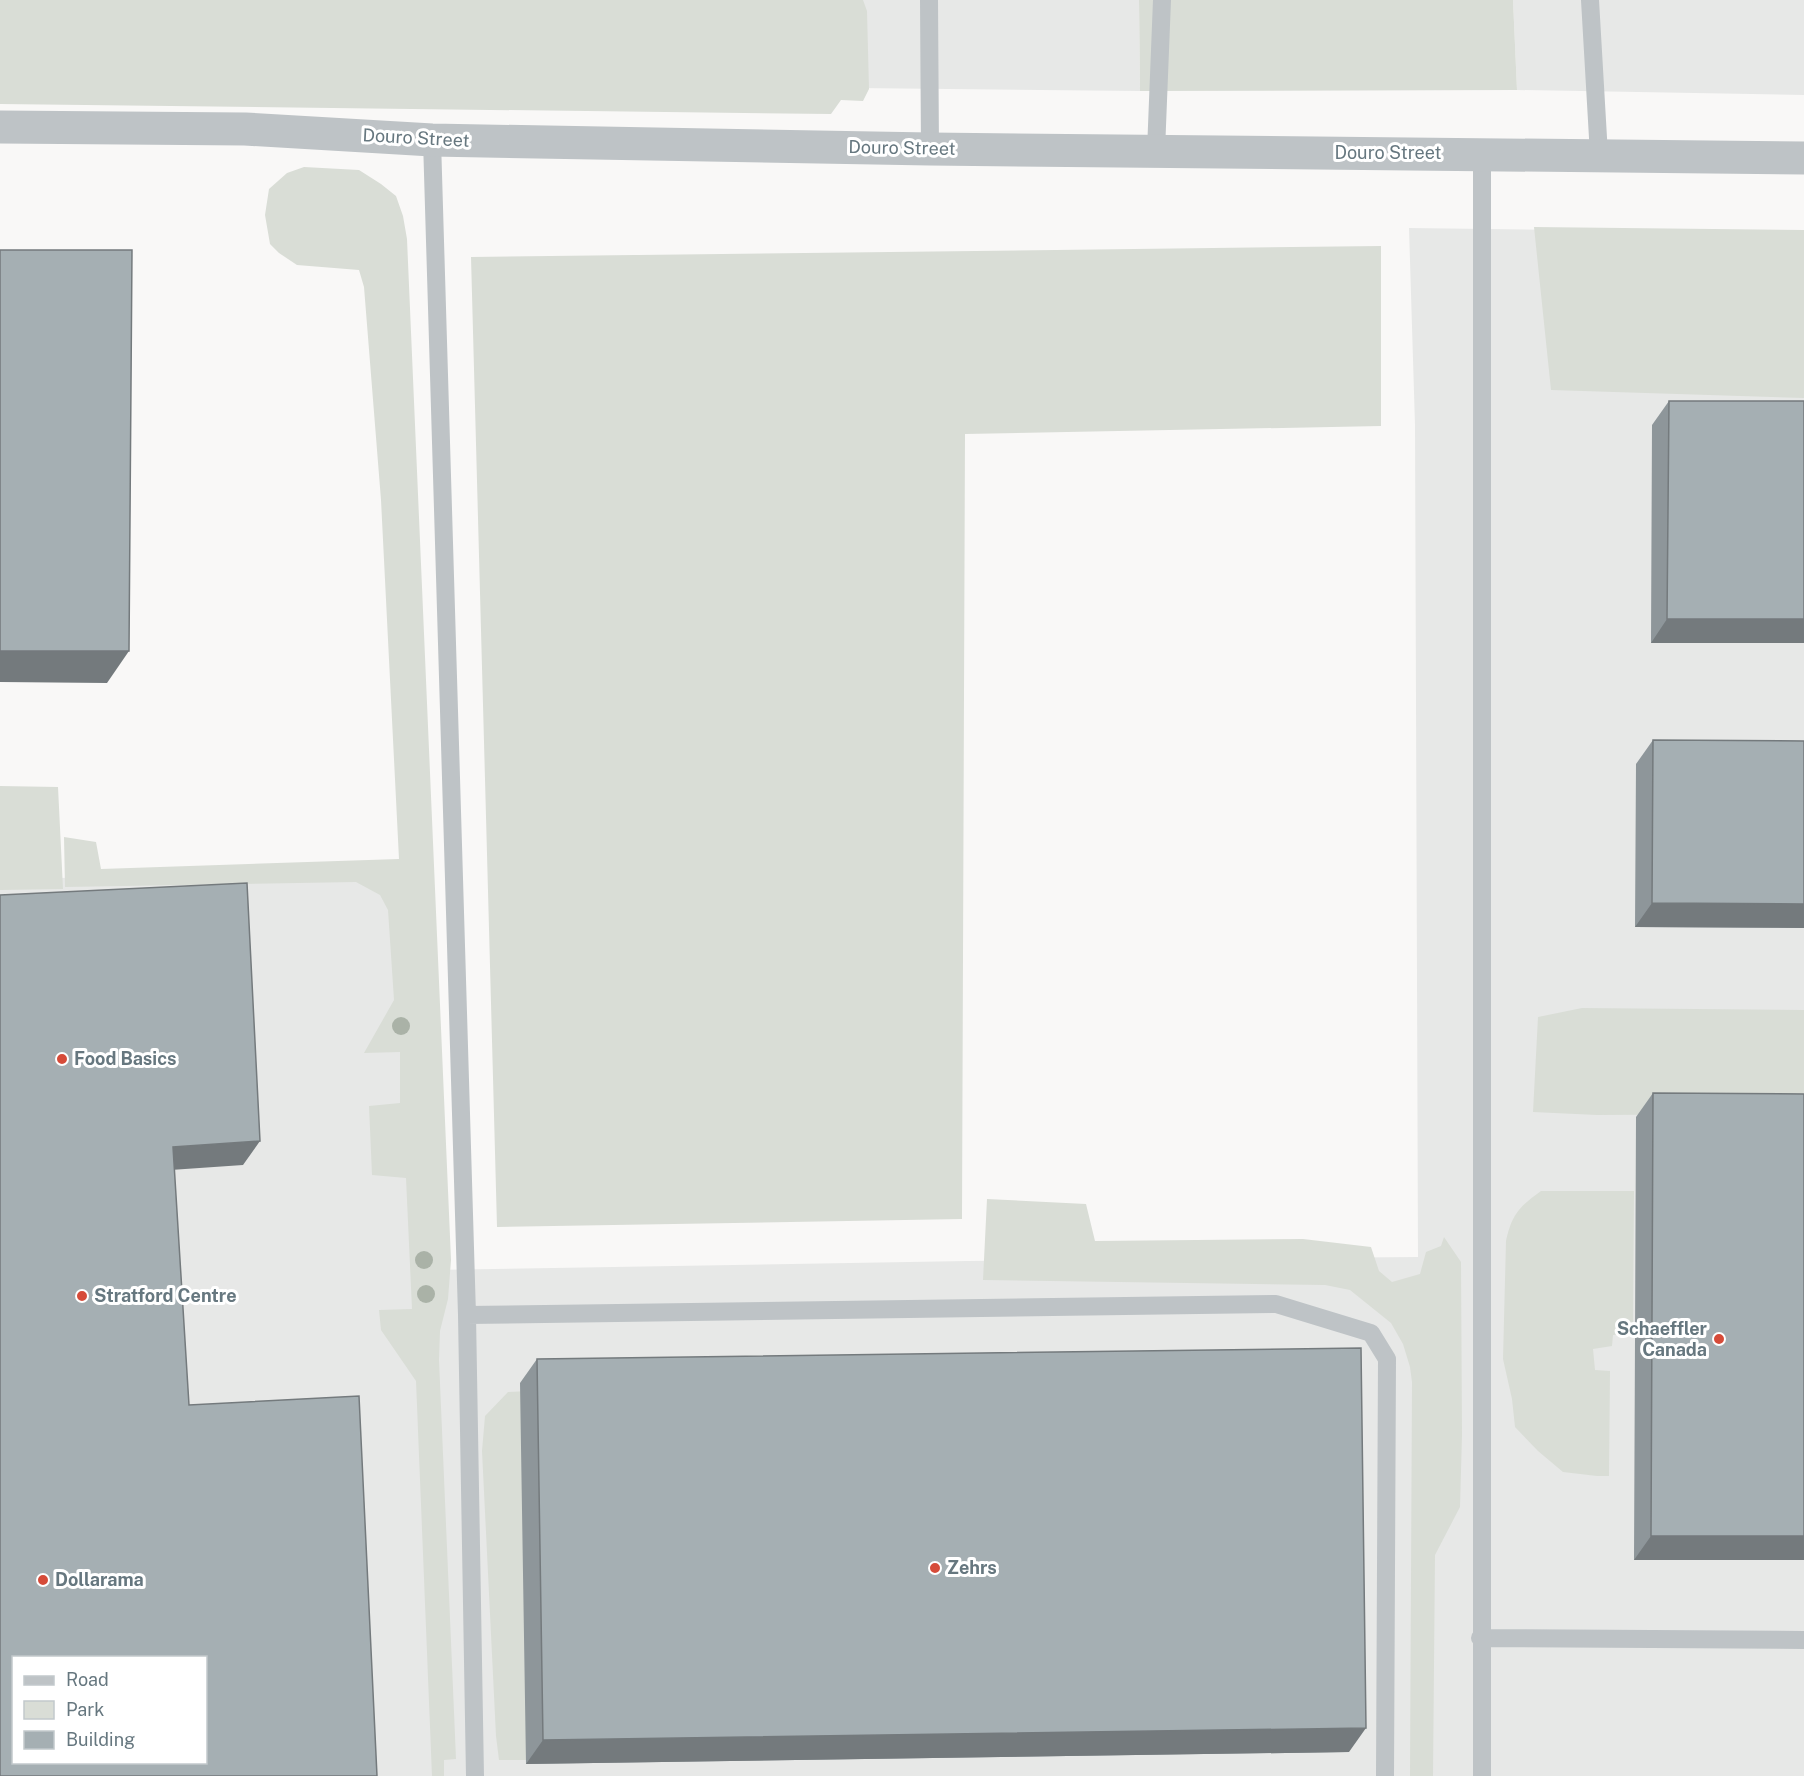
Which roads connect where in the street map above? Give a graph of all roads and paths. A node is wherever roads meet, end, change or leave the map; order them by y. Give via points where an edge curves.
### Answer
1 (929, 0) edge
2 (1162, 0) edge
3 (1590, 0) edge
4 (0, 127) edge
5 (432, 140) junction
6 (930, 149) junction
7 (1156, 151) junction
8 (1482, 154) junction
9 (1599, 155) junction
10 (1804, 158) edge
11 (467, 1315) junction
12 (1480, 1638) junction
13 (1804, 1640) edge
14 (475, 1776) edge
15 (1385, 1776) edge
16 (1482, 1776) edge

1 - 6 lane
2 - 7 lane
3 - 9 lane
4 - 5 street, Douro Street via 245,129
5 - 6 street, Douro Street
5 - 11 lane
6 - 7 street, Douro Street
7 - 8 street, Douro Street
8 - 9 street, Douro Street
8 - 12 lane
9 - 10 street, Douro Street
11 - 14 lane
11 - 15 lane via 1276,1304 1371,1333 1387,1359
12 - 13 lane
12 - 16 lane

